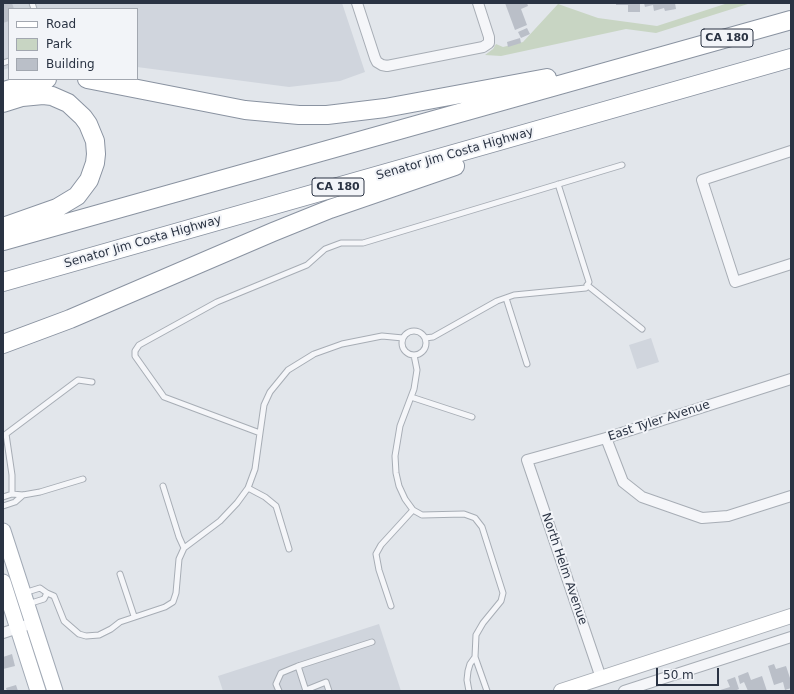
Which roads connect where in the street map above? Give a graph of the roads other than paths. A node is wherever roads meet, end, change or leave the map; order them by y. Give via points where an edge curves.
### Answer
1 (357, 3) edge
2 (478, 3) edge
3 (791, 20) edge
4 (664, 56) junction
5 (791, 58) edge
6 (37, 80) edge
7 (92, 80) edge
8 (3, 91) edge
9 (673, 91) junction
10 (3, 103) edge
11 (791, 152) edge
12 (622, 165) dead end
13 (558, 184) junction
14 (3, 227) edge
15 (3, 241) edge
16 (791, 264) edge
17 (3, 282) edge
18 (587, 285) junction
19 (506, 298) junction
20 (642, 329) dead end
21 (403, 338) junction
22 (425, 338) junction
23 (3, 344) edge
24 (414, 355) junction
25 (527, 364) dead end
26 (791, 379) edge
27 (92, 382) dead end
28 (411, 397) junction
29 (472, 417) dead end
30 (260, 433) junction
31 (606, 438) junction
32 (527, 460) joint
33 (83, 478) dead end
34 (163, 486) dead end
35 (248, 488) junction
36 (12, 494) junction
37 (22, 495) junction
38 (791, 496) edge
39 (3, 497) edge
40 (3, 506) edge
41 (413, 510) junction
42 (3, 531) edge
43 (184, 548) junction
44 (289, 549) dead end
45 (7, 550) edge
46 (120, 574) dead end
47 (3, 582) edge
48 (48, 593) junction
49 (25, 599) junction
50 (391, 606) dead end
51 (134, 616) junction
52 (791, 616) edge
53 (33, 623) junction
54 (18, 628) junction
55 (3, 633) edge
56 (791, 637) edge
57 (372, 642) dead end
58 (476, 657) junction
59 (298, 666) junction
60 (601, 678) junction
61 (583, 688) edge
62 (306, 690) edge
63 (38, 691) edge
64 (55, 691) edge
65 (279, 691) edge
66 (329, 691) edge
67 (469, 691) edge
68 (486, 691) edge
69 (561, 691) edge
70 (624, 691) edge

1 - 2 street via 375,58 382,65 484,47 489,43 489,37
3 - 4 highway, CA 180
4 - 7 highway via 385,108 327,115 292,115 245,110
4 - 15 highway, CA 180
5 - 9 highway, Senator Jim Costa Highway / CA 180
6 - 8 highway
9 - 17 highway, Senator Jim Costa Highway / CA 180
9 - 23 highway via 330,209 70,319
10 - 14 highway via 22,97 43,95 68,103 88,124 95,141 96,154 96,163 89,180 77,196 57,208
11 - 16 street via 702,180 735,282
12 - 13 lane
13 - 18 lane via 590,282
13 - 30 lane via 363,243 341,243 325,250 307,265 217,302 139,345 135,356 164,397
18 - 19 lane via 586,288 577,290 514,295
18 - 20 lane
19 - 22 lane via 433,337
19 - 25 lane
21 - 22 lane via 412,331 420,332
21 - 24 lane via 402,346 406,352
21 - 30 lane via 382,336 342,344 314,354 288,370 270,392 264,405
22 - 24 lane via 424,350
24 - 28 lane via 416,370
26 - 31 street, East Tyler Avenue
27 - 36 lane via 78,380 6,434
28 - 29 lane
28 - 41 lane via 400,426 395,456 399,486
30 - 35 lane via 255,469
31 - 32 street, East Tyler Avenue
31 - 38 street via 623,482 642,497 702,518 728,516
32 - 60 street, North Helm Avenue
33 - 37 lane
34 - 43 lane
35 - 43 lane via 220,521
35 - 44 lane via 276,506
36 - 37 lane
36 - 39 lane
37 - 40 lane via 15,502
41 - 50 lane via 376,554 378,570
41 - 58 lane via 422,515 464,514 475,518 482,528 503,593 501,601 483,622 476,635
42 - 45 main road
43 - 51 lane via 179,559 173,602 165,607
45 - 49 main road
46 - 51 lane
47 - 54 main road
48 - 49 lane via 44,599
48 - 49 lane via 40,588
48 - 51 lane via 54,596 64,621 78,634 99,635
49 - 53 main road
52 - 60 main road
53 - 54 street
53 - 64 main road
54 - 55 street
54 - 63 main road
56 - 70 street
57 - 59 lane
58 - 67 lane via 468,671
58 - 68 lane
59 - 62 lane
59 - 65 lane via 281,673 276,684
60 - 61 main road
61 - 69 main road
62 - 66 lane via 326,682

